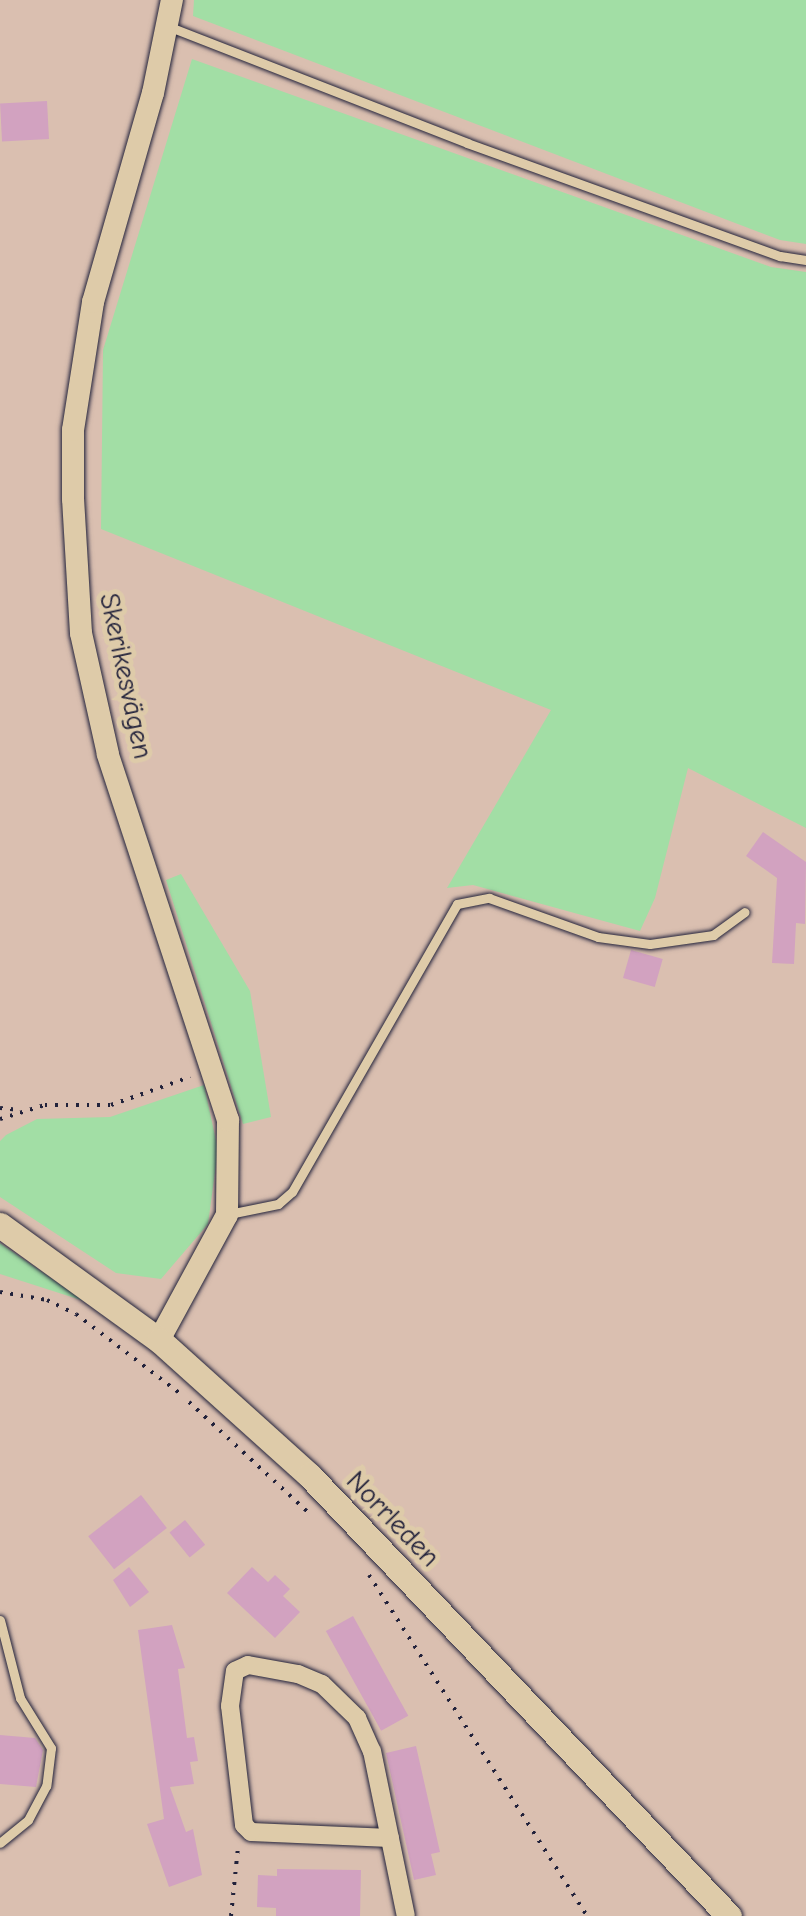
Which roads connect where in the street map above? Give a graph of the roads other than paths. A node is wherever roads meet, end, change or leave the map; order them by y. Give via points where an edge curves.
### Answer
1 (172, 0) edge
2 (167, 26) junction
3 (806, 260) edge
4 (745, 912) dead end
5 (227, 1215) junction
6 (0, 1225) edge
7 (160, 1340) junction
8 (0, 1620) edge
9 (390, 1838) junction
10 (0, 1843) edge
11 (406, 1916) edge
12 (732, 1916) edge

1 - 2 street, Skerikesvägen
2 - 3 lane via 467,142
2 - 5 street, Skerikesvägen via 82,361 73,430 74,560 81,633 108,754 228,1120
4 - 5 lane via 713,935 650,944 598,937 490,898 458,904 292,1192 278,1204
5 - 7 street, Skerikesvägen
6 - 7 main road, Norrleden
7 - 12 main road, Norrleden via 347,1514
8 - 10 lane via 20,1698 50,1748 46,1786 28,1820
9 - 9 street via 372,1751 357,1718 322,1684 248,1664 229,1684 244,1825 250,1832
9 - 11 street

